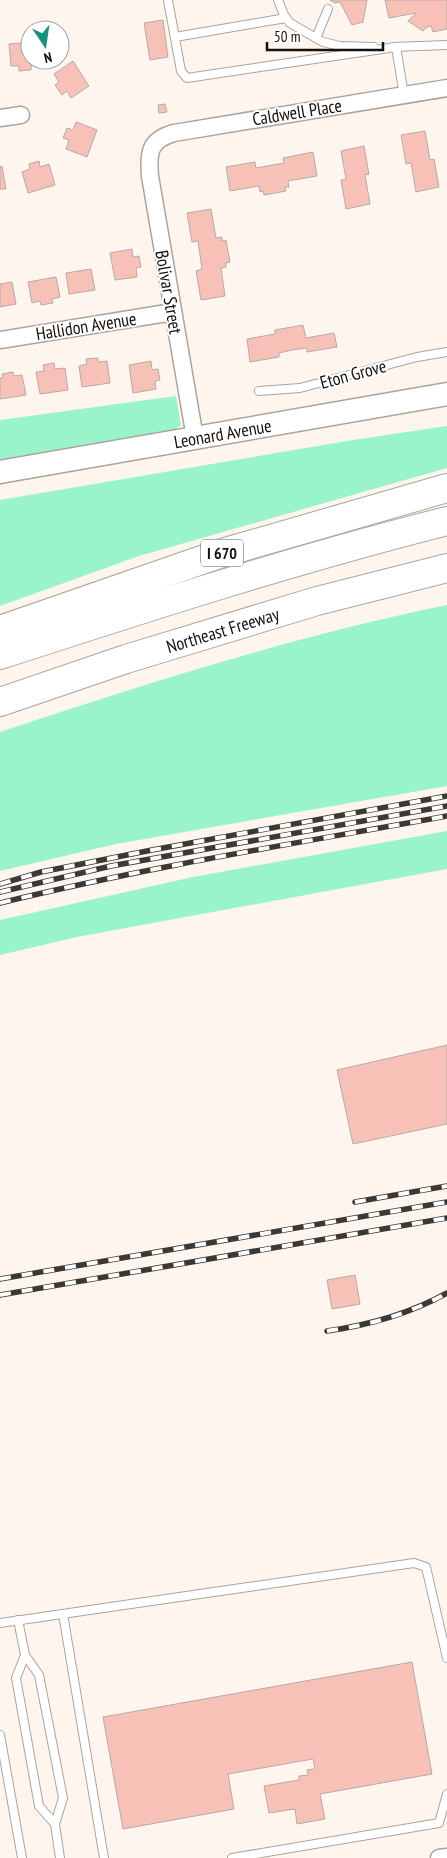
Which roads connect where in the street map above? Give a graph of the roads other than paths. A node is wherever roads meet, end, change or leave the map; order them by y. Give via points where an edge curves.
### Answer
1 (168, 0) edge
2 (278, 0) edge
3 (328, 10) dead end
4 (286, 18) junction
5 (175, 37) junction
6 (316, 38) junction
7 (447, 45) edge
8 (396, 47) junction
9 (447, 88) edge
10 (404, 95) junction
11 (20, 115) dead end
12 (0, 118) edge
13 (152, 146) joint
14 (173, 312) junction
15 (0, 340) edge
16 (447, 352) edge
17 (259, 391) dead end
18 (447, 394) edge
19 (195, 438) junction
20 (0, 472) edge
21 (447, 488) edge
22 (447, 521) edge
23 (447, 568) edge
24 (447, 581) edge
25 (317, 602) junction
26 (0, 630) edge
27 (0, 655) edge
28 (0, 702) edge
29 (63, 1614) junction
30 (18, 1620) junction
31 (0, 1623) edge
32 (25, 1654) junction
33 (447, 1658) edge
34 (0, 1735) edge
35 (2, 1757) edge
36 (447, 1794) edge
37 (55, 1824) junction
38 (447, 1857) edge
39 (22, 1858) edge
40 (60, 1858) edge
41 (104, 1858) edge
42 (232, 1858) edge
43 (439, 1858) edge

1 - 5 lane
2 - 4 lane
3 - 6 lane
4 - 5 lane
4 - 6 lane
5 - 8 lane via 181,70 187,78
6 - 8 lane via 340,46
7 - 8 lane
8 - 10 lane
9 - 10 street, Caldwell Place
10 - 13 street, Caldwell Place via 174,133 160,138
11 - 12 street
13 - 14 street, Bolivar Street via 148,161
14 - 15 street, Hallidon Avenue
14 - 19 street, Bolivar Street
16 - 17 lane, Eton Grove via 300,388
18 - 19 street, Leonard Avenue
19 - 20 street, Leonard Avenue
21 - 26 highway, I 670 via 222,553
22 - 27 highway via 196,592
23 - 25 highway, Northeast Freeway
24 - 25 highway
25 - 28 highway, Northeast Freeway via 126,659
29 - 30 lane
29 - 33 lane via 414,1563 426,1568
29 - 41 lane
30 - 31 lane
30 - 32 lane
32 - 37 lane via 39,1675 62,1798
32 - 37 lane via 16,1678 39,1806
34 - 35 lane
35 - 39 lane
36 - 42 lane via 439,1823
37 - 40 lane
38 - 43 street

